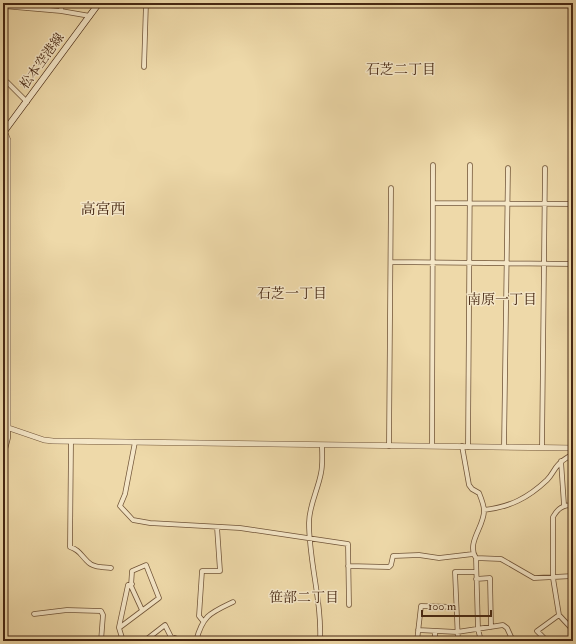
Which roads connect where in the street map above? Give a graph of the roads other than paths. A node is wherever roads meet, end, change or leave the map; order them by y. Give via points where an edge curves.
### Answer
1 (62, 3) edge
2 (99, 3) edge
3 (146, 3) edge
4 (16, 5) edge
5 (3, 6) edge
6 (61, 11) junction
7 (90, 16) junction
8 (144, 67) dead end
9 (3, 82) edge
10 (27, 102) junction
11 (4, 132) edge
12 (433, 165) dead end
13 (470, 165) dead end
14 (508, 168) dead end
15 (545, 168) dead end
16 (391, 188) dead end
17 (433, 203) junction
18 (470, 203) junction
19 (508, 204) junction
20 (545, 204) junction
21 (573, 204) edge
22 (5, 253) edge
23 (391, 262) junction
24 (433, 262) junction
25 (471, 263) junction
26 (507, 263) junction
27 (544, 264) junction
28 (573, 264) edge
29 (5, 427) edge
30 (71, 442) junction
31 (135, 442) junction
32 (322, 445) junction
33 (389, 446) junction
34 (432, 446) junction
35 (462, 446) junction
36 (468, 447) junction
37 (504, 447) junction
38 (542, 448) junction
39 (573, 448) edge
40 (573, 454) edge
41 (3, 457) edge
42 (561, 461) junction
43 (564, 505) junction
44 (573, 505) edge
45 (484, 510) junction
46 (217, 526) junction
47 (309, 538) junction
48 (473, 554) junction
49 (476, 558) junction
50 (348, 566) junction
51 (111, 568) dead end
52 (476, 572) junction
53 (573, 576) edge
54 (553, 578) junction
55 (476, 579) junction
56 (132, 584) junction
57 (233, 602) dead end
58 (349, 605) dead end
59 (456, 607) junction
60 (142, 610) junction
61 (34, 614) dead end
62 (559, 615) junction
63 (203, 621) junction
64 (491, 626) junction
65 (119, 628) junction
66 (478, 629) junction
67 (418, 630) junction
68 (573, 630) edge
69 (435, 631) junction
70 (457, 632) junction
71 (513, 640) edge
72 (100, 641) edge
73 (123, 641) edge
74 (148, 641) edge
75 (184, 641) edge
76 (196, 641) edge
77 (320, 641) edge
78 (417, 641) edge
79 (435, 641) edge
80 (458, 641) edge
81 (481, 641) edge
82 (497, 641) edge
83 (547, 641) edge

1 - 6 street
2 - 7 main road, 松本空港線
3 - 8 street
4 - 5 street
4 - 6 street
6 - 7 street
7 - 10 main road, 松本空港線
9 - 10 street via 7,82
10 - 11 main road, 松本空港線
11 - 22 street via 8,140
12 - 17 street
13 - 18 street
14 - 19 street
15 - 20 street
16 - 23 street
17 - 18 street
17 - 24 street
18 - 19 street
18 - 25 street
19 - 20 street
19 - 26 street
20 - 21 street
20 - 27 street
22 - 29 street
23 - 24 street
23 - 33 street
24 - 25 street
24 - 34 street
25 - 26 street
25 - 36 street
26 - 27 street
26 - 37 street
27 - 28 street
27 - 38 street
29 - 30 street via 44,440
29 - 41 street via 8,438
30 - 31 street
30 - 51 street via 70,547 81,552 87,562 94,566
31 - 32 street
31 - 46 street via 125,494 120,506 133,520
32 - 33 street
32 - 47 street via 321,473 311,505
33 - 34 street
34 - 35 street
35 - 36 street
35 - 45 street via 469,485 479,493
36 - 37 street
37 - 38 street
38 - 39 street
40 - 42 street
42 - 43 street
42 - 45 street via 548,478 513,504
43 - 44 street
43 - 54 street via 553,517
45 - 48 street via 483,522 474,540
46 - 47 street
46 - 63 street via 220,571 202,571 199,616
47 - 50 street via 348,544
47 - 77 street via 316,579
48 - 49 street
48 - 50 street via 439,558 419,555 393,556 389,567
49 - 52 street
49 - 54 street via 501,558 534,578
50 - 58 street
52 - 55 street
52 - 59 street via 455,572
53 - 54 street
54 - 62 street
55 - 64 street via 490,578
55 - 66 street
56 - 60 street
56 - 60 street via 132,572 146,565 159,598
56 - 65 street via 128,585
57 - 63 street
59 - 67 street via 421,606
59 - 70 street
60 - 65 street
61 - 72 street via 67,610 100,611 104,615
62 - 68 street
62 - 83 street via 537,630
63 - 76 street
64 - 66 street
64 - 71 street via 503,625
65 - 73 street
66 - 70 street
66 - 81 street
67 - 69 street
67 - 78 street
69 - 70 street
69 - 79 street
70 - 80 street
71 - 82 street
74 - 75 street via 147,639 165,625 171,637

